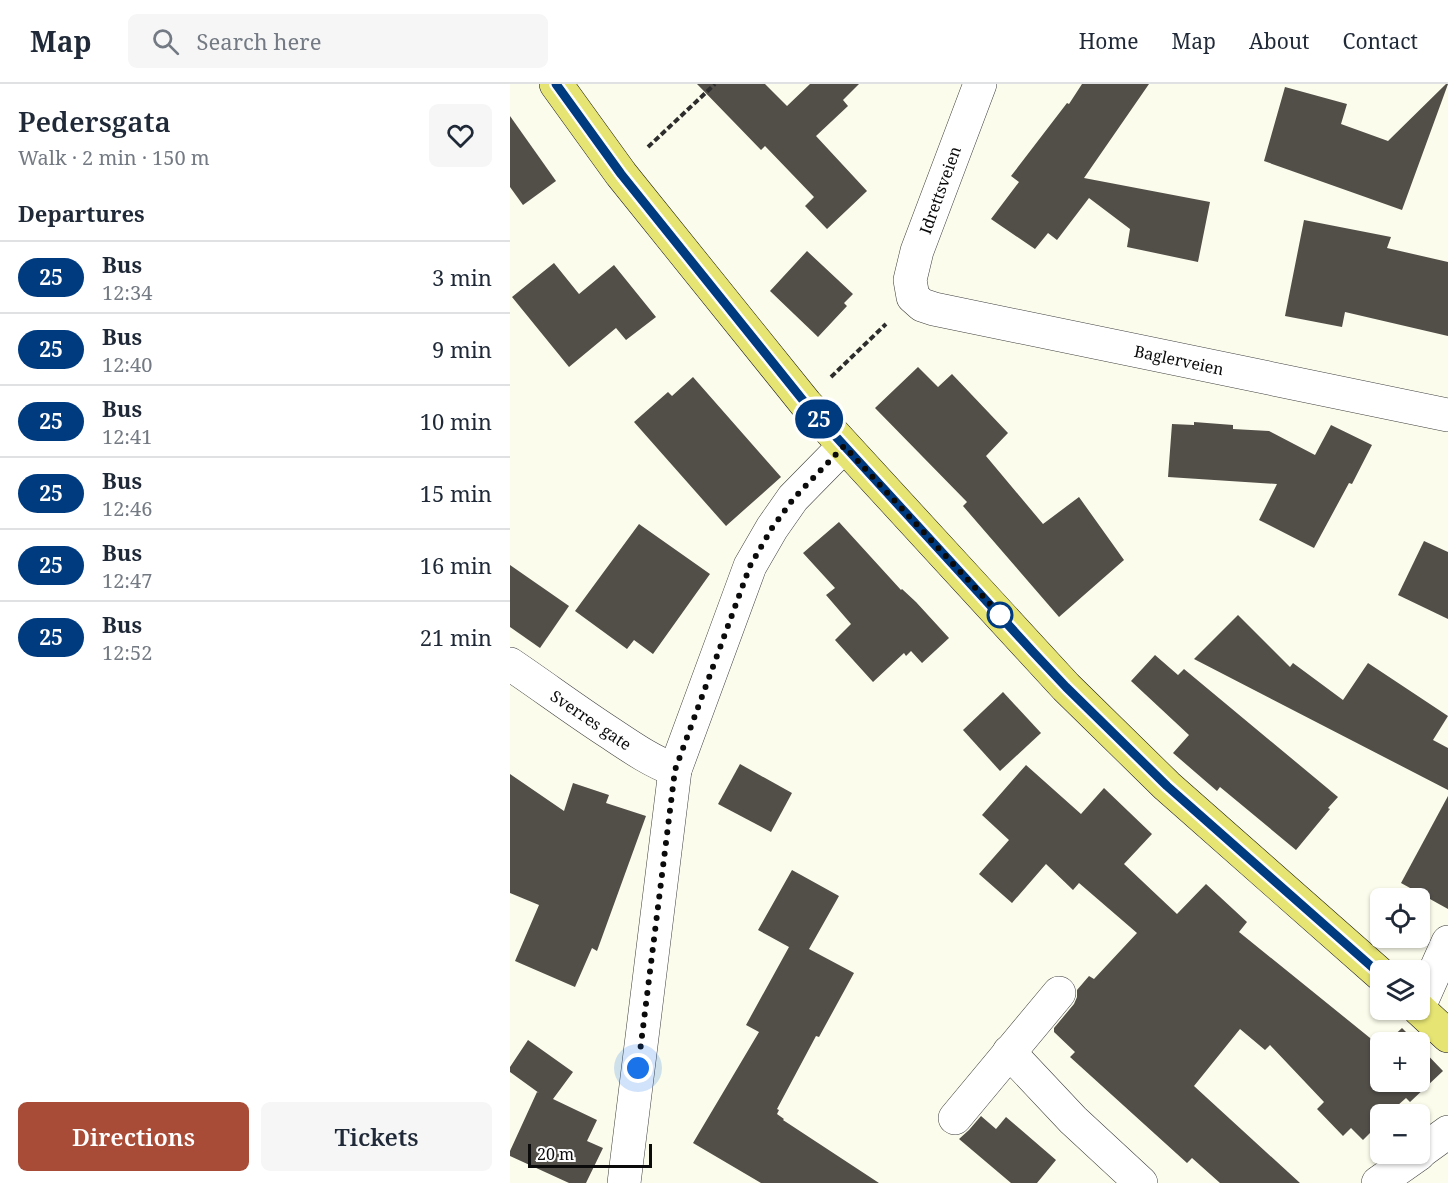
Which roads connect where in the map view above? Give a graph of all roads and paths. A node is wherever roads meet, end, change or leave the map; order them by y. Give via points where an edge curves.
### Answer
1 (556, 84) edge
2 (715, 84) edge
3 (980, 84) edge
4 (621, 174) junction
5 (913, 297) junction
6 (806, 404) junction
7 (1448, 415) edge
8 (844, 446) junction
9 (510, 664) edge
10 (675, 770) junction
11 (1448, 942) edge
12 (1370, 965) edge
13 (1430, 983) edge
14 (1059, 993) dead end
15 (1430, 1019) edge
16 (1448, 1036) edge
17 (1009, 1052) junction
18 (955, 1118) dead end
19 (1448, 1132) edge
20 (1430, 1145) edge
21 (1404, 1164) edge
22 (624, 1183) edge
23 (1141, 1183) edge
24 (1378, 1183) edge

1 - 4 main road
2 - 4 path
3 - 5 street, Idrettsveien via 917,251 910,280
4 - 6 main road
5 - 6 path
5 - 7 street, Baglerveien via 934,309
6 - 8 main road
8 - 10 street via 794,498 750,566
8 - 12 main road via 1066,687 1167,786
9 - 10 street, Sverres gate via 639,752
10 - 22 street
11 - 13 street
14 - 17 street
15 - 16 main road
17 - 18 street
17 - 23 street via 1073,1120
19 - 20 street
21 - 24 street

